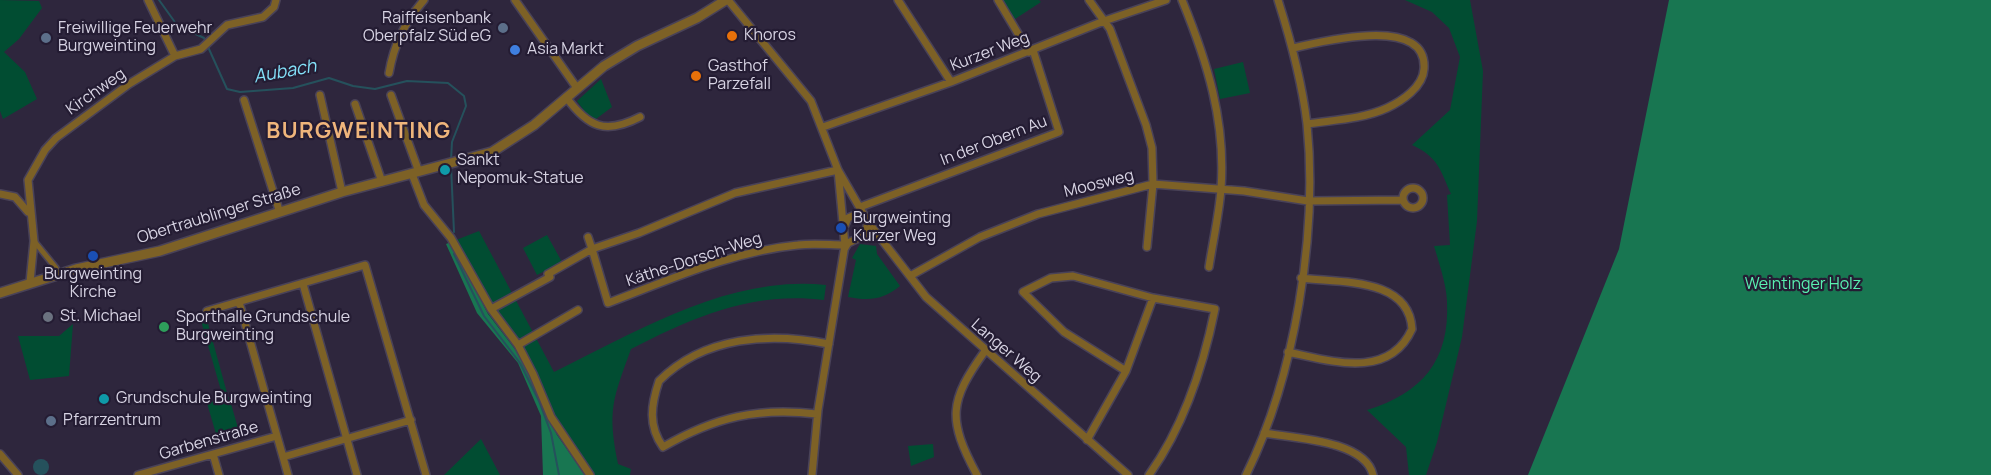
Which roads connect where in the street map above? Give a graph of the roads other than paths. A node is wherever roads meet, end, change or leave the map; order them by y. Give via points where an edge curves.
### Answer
1 (148, 0) edge
2 (276, 0) edge
3 (424, 0) edge
4 (515, 0) edge
5 (727, 0) edge
6 (898, 0) edge
7 (998, 0) edge
8 (1089, 0) edge
9 (1166, 0) edge
10 (1182, 0) edge
11 (1278, 0) edge
12 (1104, 21) junction
13 (1293, 48) junction
14 (1031, 51) junction
15 (175, 56) junction
16 (388, 73) dead end
17 (951, 82) junction
18 (577, 88) junction
19 (320, 95) dead end
20 (391, 95) dead end
21 (566, 97) junction
22 (244, 100) dead end
23 (356, 104) dead end
24 (640, 117) dead end
25 (1307, 124) junction
26 (823, 127) junction
27 (838, 170) junction
28 (416, 173) junction
29 (382, 182) junction
30 (1153, 184) junction
31 (1221, 189) junction
32 (342, 192) junction
33 (0, 194) edge
34 (1403, 200) dead end
35 (1308, 201) junction
36 (860, 207) junction
37 (279, 210) junction
38 (31, 217) junction
39 (867, 221) junction
40 (845, 226) junction
41 (865, 235) junction
42 (879, 236) junction
43 (588, 237) dead end
44 (856, 238) junction
45 (34, 241) junction
46 (845, 247) junction
47 (1147, 247) dead end
48 (592, 249) junction
49 (1209, 267) dead end
50 (56, 268) dead end
51 (910, 276) junction
52 (1301, 278) junction
53 (30, 282) junction
54 (303, 284) junction
55 (0, 293) edge
56 (1153, 298) junction
57 (239, 302) junction
58 (491, 309) junction
59 (578, 310) dead end
60 (207, 311) dead end
61 (830, 344) junction
62 (518, 345) junction
63 (985, 351) junction
64 (1288, 352) junction
65 (1126, 371) junction
66 (817, 414) junction
67 (411, 420) junction
68 (1264, 433) junction
69 (277, 436) junction
70 (346, 439) junction
71 (1087, 440) junction
72 (0, 454) edge
73 (213, 454) junction
74 (283, 457) junction
75 (151, 473) edge
76 (18, 475) edge
77 (138, 475) edge
78 (219, 475) edge
79 (288, 475) edge
80 (357, 475) edge
81 (426, 475) edge
82 (590, 475) edge
83 (812, 475) edge
84 (977, 475) edge
85 (1128, 475) edge
86 (1149, 475) edge
87 (1246, 475) edge
88 (1373, 475) edge

1 - 15 street
2 - 15 street, Kirchweg via 263,17 227,25 201,49
3 - 16 street via 408,19
4 - 18 street
5 - 18 street, Obertraublinger Straße via 637,46
5 - 26 street, Langer Weg via 803,89
6 - 17 street
7 - 14 street, In der Obern Au
8 - 12 street
9 - 12 street, Kurzer Weg
10 - 31 street via 1217,104
11 - 13 street
12 - 14 street, Kurzer Weg
12 - 30 street via 1146,125 1152,148
13 - 25 street
13 - 25 street via 1375,35 1406,41 1421,52 1424,61 1423,77 1405,98 1386,108
14 - 17 street, Kurzer Weg
14 - 36 street, In der Obern Au via 1059,132
15 - 38 street, Kirchweg via 103,102 45,150 28,180
17 - 26 street, Kurzer Weg
18 - 21 street, Obertraublinger Straße
19 - 32 street
20 - 28 street
21 - 24 street via 580,117 590,122 618,128
21 - 28 street, Obertraublinger Straße via 505,146 476,158
22 - 37 street
23 - 29 street
25 - 35 street
26 - 27 street, Langer Weg
27 - 36 street, Langer Weg
27 - 40 street
27 - 48 street via 735,192
28 - 29 street, Obertraublinger Straße
28 - 58 street via 424,205 451,238
29 - 32 street, Obertraublinger Straße
30 - 31 street, Moosweg
30 - 47 street
30 - 51 street, Moosweg via 1038,214 980,237
31 - 35 street, Moosweg
31 - 49 street
32 - 37 street, Obertraublinger Straße
33 - 38 street via 15,197
34 - 35 street, Moosweg
35 - 52 street
36 - 39 street, Langer Weg
37 - 53 street, Obertraublinger Straße via 160,250
38 - 45 street, Kirchweg
39 - 40 street via 855,215
39 - 41 street
39 - 42 street, Langer Weg
40 - 44 street via 848,235
40 - 46 street
41 - 42 street
41 - 44 street
42 - 51 street, Langer Weg
43 - 48 street
44 - 46 street
45 - 50 street
45 - 53 street, Kirchweg
46 - 48 street, Käthe-Dorsch-Weg via 801,244 755,253 608,303
46 - 61 street
48 - 58 street via 548,274 550,278
51 - 63 street, Langer Weg via 926,297
52 - 64 street
52 - 64 street via 1389,291 1407,307 1412,329 1398,350 1367,364
53 - 55 street, Obertraublinger Straße
54 - 57 street
54 - 67 street via 365,265
54 - 70 street
56 - 65 street
56 - 65 street via 1072,276 1051,278 1023,292 1064,332
56 - 86 street via 1215,309 1184,413 1166,451
57 - 60 street
57 - 69 street
58 - 62 street
59 - 62 street
61 - 66 street
61 - 66 street via 757,337 705,351 658,381 652,425 663,447 697,429 755,412 787,410
62 - 82 street via 551,417
63 - 71 street, Langer Weg
63 - 84 street via 963,382 957,405 961,440
64 - 68 street
65 - 71 street
66 - 83 street
67 - 70 street
67 - 81 street
68 - 87 street
68 - 88 street via 1347,448 1368,464
69 - 73 street, Garbenstraße
69 - 74 street, Garbenstraße
70 - 74 street
70 - 80 street
71 - 85 street, Langer Weg
72 - 76 street
73 - 75 street, Garbenstraße
73 - 78 street
74 - 79 street, Garbenstraße
75 - 77 street, Garbenstraße

